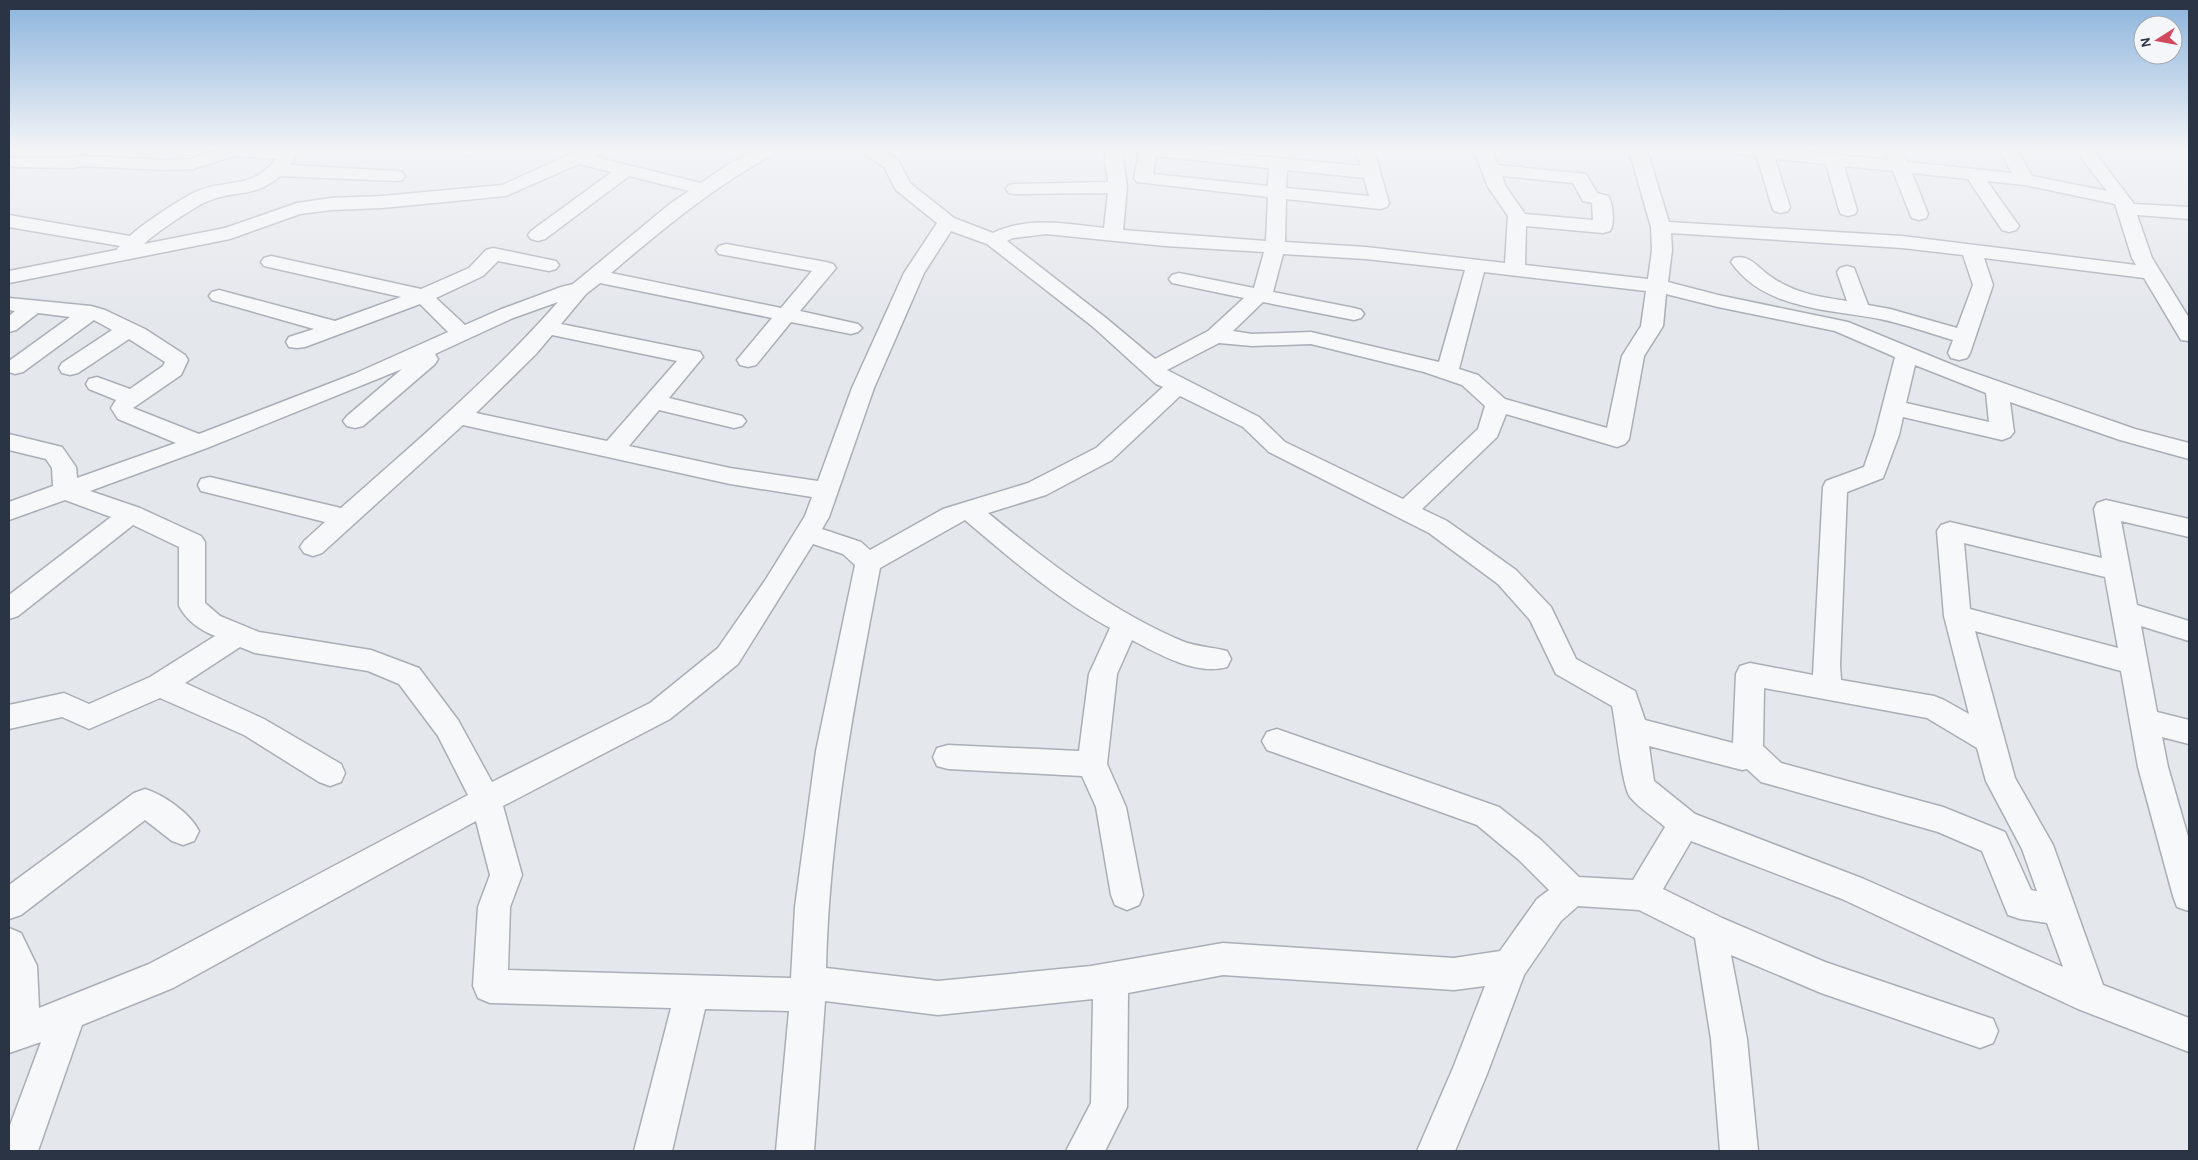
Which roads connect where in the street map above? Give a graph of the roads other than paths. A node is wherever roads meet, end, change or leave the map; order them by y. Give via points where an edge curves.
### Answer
1 (189, 204) edge
2 (330, 204) edge
3 (580, 204) edge
4 (682, 204) edge
5 (925, 204) edge
6 (1116, 204) edge
7 (1277, 204) edge
8 (1509, 204) edge
9 (1601, 204) edge
10 (1655, 204) edge
11 (1846, 204) edge
12 (1915, 204) edge
13 (1993, 204) edge
14 (2125, 204) joint
15 (1848, 210) dead end
16 (2189, 213) edge
17 (1919, 214) dead end
18 (1517, 219) junction
19 (9, 221) edge
20 (947, 222) junction
21 (2009, 226) dead end
22 (1662, 227) junction
23 (1112, 234) junction
24 (538, 235) dead end
25 (994, 240) junction
26 (1275, 247) junction
27 (128, 249) junction
28 (726, 250) dead end
29 (1971, 250) junction
30 (271, 262) dead end
31 (1742, 262) dead end
32 (549, 265) dead end
33 (1476, 266) junction
34 (1515, 270) junction
35 (1848, 272) dead end
36 (2152, 272) junction
37 (9, 277) edge
38 (1179, 279) dead end
39 (587, 283) junction
40 (1658, 286) junction
41 (1259, 295) junction
42 (219, 296) dead end
43 (423, 296) junction
44 (9, 304) edge
45 (33, 307) junction
46 (1860, 310) junction
47 (91, 312) junction
48 (1354, 314) dead end
49 (786, 315) junction
50 (9, 326) edge
51 (545, 327) junction
52 (336, 328) junction
53 (851, 328) dead end
54 (127, 329) junction
55 (462, 334) junction
56 (2189, 335) edge
57 (1216, 336) junction
58 (1965, 337) junction
59 (297, 342) dead end
60 (429, 349) junction
61 (1907, 354) junction
62 (748, 360) dead end
63 (15, 368) dead end
64 (70, 368) dead end
65 (1153, 369) junction
66 (1447, 372) junction
67 (1952, 373) junction
68 (97, 384) dead end
69 (1178, 386) junction
70 (1997, 389) junction
71 (132, 398) junction
72 (654, 402) junction
73 (1497, 404) junction
74 (1894, 408) junction
75 (458, 416) junction
76 (355, 421) dead end
77 (734, 421) dead end
78 (9, 442) edge
79 (199, 443) junction
80 (2189, 451) edge
81 (612, 452) junction
82 (210, 485) dead end
83 (65, 491) junction
84 (826, 491) junction
85 (968, 509) junction
86 (9, 511) edge
87 (1405, 511) junction
88 (131, 514) junction
89 (345, 518) junction
90 (2189, 528) edge
91 (807, 533) junction
92 (312, 547) dead end
93 (868, 563) junction
94 (2118, 571) junction
95 (9, 609) edge
96 (2125, 611) junction
97 (1957, 616) junction
98 (1126, 624) junction
99 (2189, 631) edge
100 (238, 635) junction
101 (1217, 660) dead end
102 (2134, 664) junction
103 (1827, 677) junction
104 (160, 685) junction
105 (9, 717) edge
106 (2145, 721) junction
107 (1632, 729) junction
108 (2189, 732) edge
109 (1277, 740) dead end
110 (1990, 741) junction
111 (1748, 751) junction
112 (948, 757) dead end
113 (1092, 764) junction
114 (330, 772) dead end
115 (486, 800) junction
116 (1684, 824) junction
117 (183, 831) dead end
118 (1572, 891) junction
119 (1128, 895) dead end
120 (1642, 895) junction
121 (2189, 896) edge
122 (9, 904) edge
123 (2059, 909) junction
124 (1710, 929) junction
125 (9, 944) edge
126 (1510, 966) junction
127 (1111, 979) junction
128 (809, 989) junction
129 (692, 992) junction
130 (2090, 997) junction
131 (69, 1013) junction
132 (1980, 1031) dead end
133 (16, 1034) edge
134 (2189, 1035) edge
135 (19, 1151) edge
136 (653, 1151) edge
137 (795, 1151) edge
138 (1086, 1151) edge
139 (1436, 1151) edge
140 (1739, 1151) edge

1 - 27 street via 141,236
2 - 27 street via 297,209 230,233
3 - 24 street
4 - 39 street
5 - 20 street
6 - 23 street
7 - 26 street
8 - 18 street
9 - 18 street via 1603,227
10 - 22 street
11 - 15 street
12 - 17 street
13 - 21 street
14 - 16 street
14 - 36 street via 2142,258
18 - 34 street
19 - 27 street
20 - 25 street
20 - 84 street via 914,273 863,388
22 - 29 street via 1902,242
22 - 40 street
23 - 25 street via 1046,228 1008,234
23 - 26 street
25 - 65 street
26 - 33 street via 1366,253
26 - 41 street via 1265,289
27 - 37 street
28 - 49 street via 826,268
29 - 36 street
29 - 58 street via 1983,285
30 - 43 street
31 - 46 street via 1763,281 1789,295 1810,302
32 - 43 street via 493,254 476,272
33 - 34 street
33 - 66 street
34 - 40 street
35 - 46 street
36 - 56 street
38 - 41 street
39 - 49 street
39 - 51 street
39 - 55 street
40 - 61 street via 1841,326
40 - 73 street via 1652,326 1633,356 1617,439
41 - 48 street
41 - 57 street
42 - 52 street
43 - 52 street
43 - 55 street
44 - 45 street
45 - 47 street
45 - 50 street
46 - 58 street
47 - 54 street
47 - 63 street
49 - 53 street
49 - 62 street
51 - 72 street via 692,356
51 - 75 street via 528,349
52 - 59 street
54 - 64 street
54 - 71 street via 177,360 173,370
55 - 60 street
57 - 65 street
57 - 66 street via 1252,340 1311,338
58 - 67 street
60 - 76 street via 432,354
60 - 79 street
61 - 67 street
61 - 74 street
65 - 69 street
66 - 73 street via 1470,380
67 - 70 street
68 - 71 street
69 - 85 street via 1104,454 1037,489
69 - 87 street via 1252,422 1277,447
70 - 74 street via 2002,432
70 - 80 street via 2128,435
71 - 79 street via 122,408 126,414
72 - 77 street
72 - 81 street
73 - 87 street via 1489,432
74 - 103 street via 1874,472 1836,487
75 - 81 street
75 - 89 street
78 - 83 street via 54,453 64,467
79 - 83 street
81 - 84 street
82 - 89 street
83 - 86 street
83 - 88 street
84 - 91 street
85 - 93 street via 952,514
85 - 98 street via 1028,559 1096,608
87 - 107 street via 1438,528 1507,577 1542,614 1566,666 1625,700
88 - 95 street
88 - 100 street via 192,542 192,606 210,623
89 - 92 street
90 - 94 street via 2106,509
91 - 93 street via 852,548
91 - 115 street via 728,656 660,712
93 - 128 street via 831,750 811,907
94 - 96 street
94 - 97 street via 1950,531
96 - 99 street
96 - 102 street
97 - 102 street
97 - 110 street
98 - 101 street via 1178,652
98 - 113 street via 1103,674
100 - 104 street
100 - 115 street via 255,642 371,661 408,676 448,728
102 - 106 street
103 - 110 street via 1934,708
103 - 111 street via 1750,674
104 - 105 street via 89,718 64,705
104 - 114 street via 254,727
106 - 108 street
106 - 121 street via 2153,766
107 - 111 street via 1735,758 1742,758
107 - 116 street via 1640,788
109 - 118 street via 1488,816 1530,850
110 - 123 street via 2001,781 2036,845
111 - 123 street via 1772,773 1943,820 1994,842 2020,904
112 - 113 street
113 - 119 street via 1111,807
115 - 129 street via 506,875 494,907 490,986
115 - 131 street via 161,976
116 - 120 street
116 - 130 street via 1853,889
117 - 122 street via 145,802
118 - 120 street
118 - 126 street via 1549,910
120 - 124 street
123 - 130 street
124 - 132 street via 1822,977
124 - 140 street via 1728,1039
125 - 133 street via 20,966
126 - 127 street via 1454,974 1224,959
126 - 139 street
127 - 128 street via 938,998
127 - 138 street via 1109,1107
128 - 129 street
128 - 137 street
129 - 136 street
130 - 134 street
131 - 133 street
131 - 135 street

